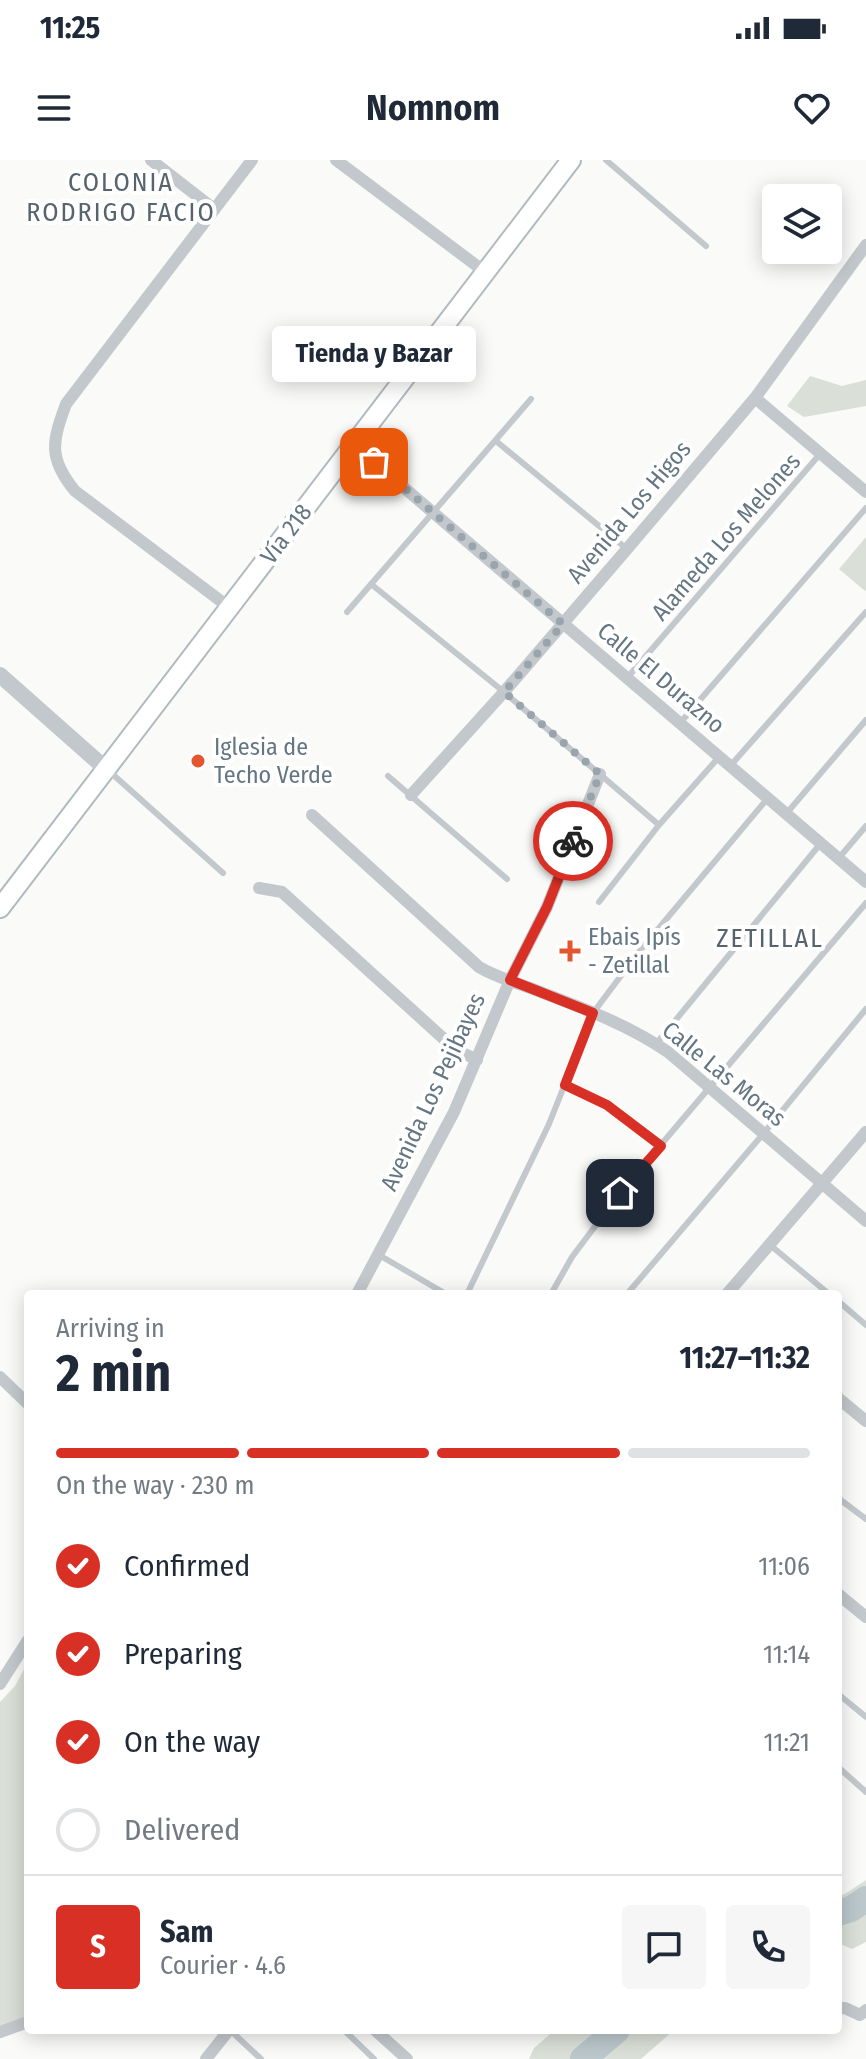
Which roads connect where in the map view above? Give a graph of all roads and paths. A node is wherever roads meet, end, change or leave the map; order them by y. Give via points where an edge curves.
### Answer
1 (151, 160) edge
2 (252, 160) edge
3 (336, 160) edge
4 (571, 160) edge
5 (606, 160) edge
6 (214, 209) junction
7 (866, 245) edge
8 (706, 246) dead end
9 (485, 272) junction
10 (755, 398) junction
11 (531, 399) dead end
12 (496, 441) junction
13 (354, 445) junction
14 (820, 454) junction
15 (866, 492) edge
16 (866, 508) edge
17 (433, 513) junction
18 (627, 549) junction
19 (371, 584) junction
20 (230, 608) junction
21 (347, 612) dead end
22 (866, 612) edge
23 (563, 624) junction
24 (0, 675) edge
25 (627, 678) junction
26 (504, 692) junction
27 (866, 720) edge
28 (680, 723) junction
29 (719, 757) junction
30 (730, 766) junction
31 (106, 769) junction
32 (600, 774) junction
33 (388, 776) dead end
34 (411, 795) junction
35 (767, 798) junction
36 (786, 814) junction
37 (312, 815) dead end
38 (659, 825) junction
39 (866, 826) edge
40 (821, 843) junction
41 (838, 859) junction
42 (223, 873) dead end
43 (507, 879) dead end
44 (866, 882) edge
45 (259, 888) dead end
46 (599, 902) dead end
47 (866, 903) edge
48 (0, 908) edge
49 (510, 980) junction
50 (866, 1009) edge
51 (593, 1013) junction
52 (656, 1044) junction
53 (477, 1060) junction
54 (565, 1085) junction
55 (710, 1089) junction
56 (866, 1132) edge
57 (763, 1134) junction
58 (661, 1146) junction
59 (821, 1184) junction
60 (866, 1221) edge
61 (770, 1245) junction
62 (379, 1255) junction
63 (359, 1290) edge
64 (439, 1290) edge
65 (469, 1290) edge
66 (553, 1290) edge
67 (630, 1290) edge
68 (731, 1290) edge
69 (824, 1290) edge
70 (842, 1304) edge
71 (866, 1325) edge
72 (1, 1382) edge
73 (24, 1401) edge
74 (842, 1401) edge
75 (866, 1421) edge
76 (842, 1501) edge
77 (866, 1519) edge
78 (842, 1597) edge
79 (866, 1617) edge
80 (24, 1646) edge
81 (0, 1684) edge
82 (842, 1697) edge
83 (866, 1717) edge
84 (842, 1771) edge
85 (866, 1792) edge
86 (842, 2008) edge
87 (864, 2015) edge
88 (24, 2023) edge
89 (0, 2032) edge
90 (227, 2034) edge
91 (234, 2034) edge
92 (348, 2034) edge
93 (379, 2034) edge
94 (206, 2059) edge
95 (261, 2059) edge
96 (374, 2059) edge
97 (407, 2059) edge

1 - 6 street
2 - 6 street
3 - 9 street
4 - 9 main road, Vía 218
5 - 8 lane
6 - 20 street via 66,404 54,455 75,491
7 - 10 street, Avenida Los Higos
9 - 13 main road, Vía 218
10 - 14 street
10 - 18 street, Avenida Los Higos
11 - 12 lane
12 - 17 lane
12 - 18 lane
13 - 17 street, Calle El Durazno
13 - 20 main road, Vía 218
14 - 15 street
14 - 25 lane, Alameda Los Melones
16 - 28 lane
17 - 19 lane
17 - 23 street, Calle El Durazno
18 - 23 street, Avenida Los Higos
19 - 21 lane
19 - 26 lane
20 - 31 main road, Vía 218
22 - 30 lane
23 - 25 street, Calle El Durazno
23 - 26 street, Avenida Los Higos
24 - 31 street
25 - 28 street, Calle El Durazno
26 - 32 lane
26 - 34 street, Avenida Los Higos
27 - 36 lane
28 - 29 street, Calle El Durazno
29 - 30 street, Calle El Durazno
29 - 38 lane
30 - 35 street, Calle El Durazno
31 - 42 lane
31 - 48 main road, Vía 218
32 - 38 lane
32 - 49 street, Avenida Los Pejibayes via 547,907
33 - 34 lane
34 - 43 lane
35 - 36 street, Calle El Durazno
35 - 51 lane
36 - 40 street, Calle El Durazno
37 - 49 street, Calle Las Moras via 479,967
38 - 46 lane
39 - 41 lane
40 - 41 street, Calle El Durazno
40 - 52 lane
41 - 44 street, Calle El Durazno
45 - 53 street via 282,892 455,1049
47 - 55 lane
49 - 51 street, Calle Las Moras
49 - 53 street, Avenida Los Pejibayes
50 - 57 lane
51 - 52 street, Calle Las Moras
51 - 54 lane
52 - 55 street, Calle Las Moras
53 - 62 street, Avenida Los Pejibayes
54 - 58 lane via 607,1105
54 - 65 lane
55 - 57 street, Calle Las Moras
55 - 58 lane
56 - 59 street
57 - 59 street, Calle Las Moras
57 - 67 lane
58 - 66 lane via 572,1257
59 - 60 street, Calle Las Moras
59 - 61 street
61 - 68 street
61 - 69 lane
62 - 63 street, Avenida Los Pejibayes
62 - 64 lane
70 - 71 lane
72 - 73 street
74 - 75 street
76 - 77 lane
78 - 79 street
80 - 81 street
82 - 83 lane
84 - 85 lane
86 - 87 street
88 - 89 street
90 - 94 street
91 - 95 lane
92 - 96 lane
93 - 97 street

